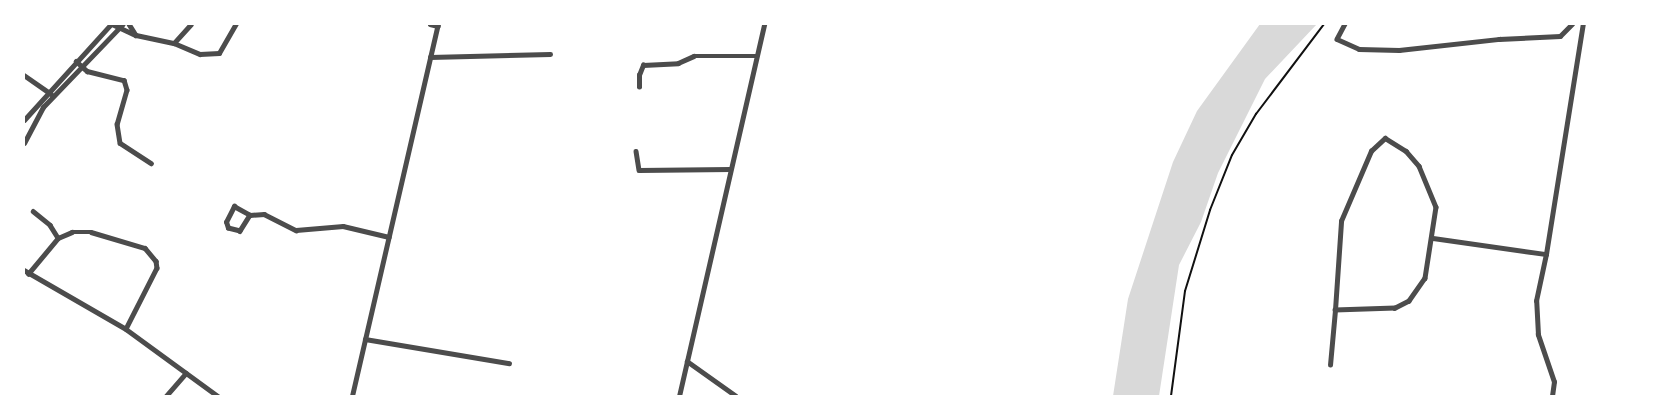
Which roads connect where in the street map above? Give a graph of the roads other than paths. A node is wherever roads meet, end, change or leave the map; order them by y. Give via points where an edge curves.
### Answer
1 (112, 24) edge
2 (123, 24) edge
3 (129, 24) edge
4 (191, 24) edge
5 (236, 24) edge
6 (430, 24) edge
7 (764, 24) edge
8 (1345, 24) edge
9 (1572, 24) edge
10 (1583, 24) edge
11 (438, 25) edge
12 (118, 29) junction
13 (136, 35) junction
14 (174, 43) junction
15 (550, 54) dead end
16 (756, 56) junction
17 (430, 57) junction
18 (76, 60) junction
19 (81, 65) junction
20 (24, 76) edge
21 (639, 87) dead end
22 (48, 91) junction
23 (53, 96) junction
24 (24, 120) edge
25 (24, 143) edge
26 (636, 151) dead end
27 (152, 163) dead end
28 (730, 169) junction
29 (33, 211) dead end
30 (250, 214) junction
31 (389, 237) junction
32 (58, 238) junction
33 (1434, 238) junction
34 (1546, 254) junction
35 (24, 270) edge
36 (28, 274) junction
37 (1335, 310) junction
38 (126, 329) junction
39 (365, 339) junction
40 (686, 361) junction
41 (509, 363) dead end
42 (1330, 365) dead end
43 (186, 373) junction
44 (166, 396) edge
45 (218, 396) edge
46 (352, 396) edge
47 (679, 396) edge
48 (736, 396) edge
49 (1552, 396) edge

1 - 12 street
1 - 18 street
2 - 12 street
3 - 13 street
4 - 14 street
5 - 14 street via 219,54 200,54
6 - 11 street
7 - 16 street
8 - 9 street via 1337,38 1352,46 1398,50 1560,36
10 - 34 street
11 - 17 street
12 - 13 street
12 - 19 street
13 - 14 street
15 - 17 street
16 - 21 street via 694,56 678,63 643,65 638,75
16 - 28 street
17 - 31 street
18 - 19 street
18 - 22 street
19 - 23 street
19 - 27 street via 87,71 124,80 126,90 117,124 120,143
20 - 22 street
22 - 23 street
22 - 24 street
23 - 25 street
26 - 28 street via 639,170
28 - 40 street
29 - 32 street via 50,225
30 - 30 street via 234,206 226,222 228,228 240,231
30 - 31 street via 264,214 296,230 343,226
31 - 39 street
32 - 36 street
32 - 38 street via 72,232 90,232 146,248 152,253 157,268
33 - 34 street
33 - 37 street via 1425,278 1409,301 1380,311
33 - 37 street via 1436,207 1429,184 1406,151 1385,138 1371,151 1341,221
34 - 49 street via 1536,301 1538,336 1554,382
35 - 36 street
36 - 38 street
37 - 42 street
38 - 43 street
39 - 41 street
39 - 46 street
40 - 47 street
40 - 48 street
43 - 44 street
43 - 45 street

